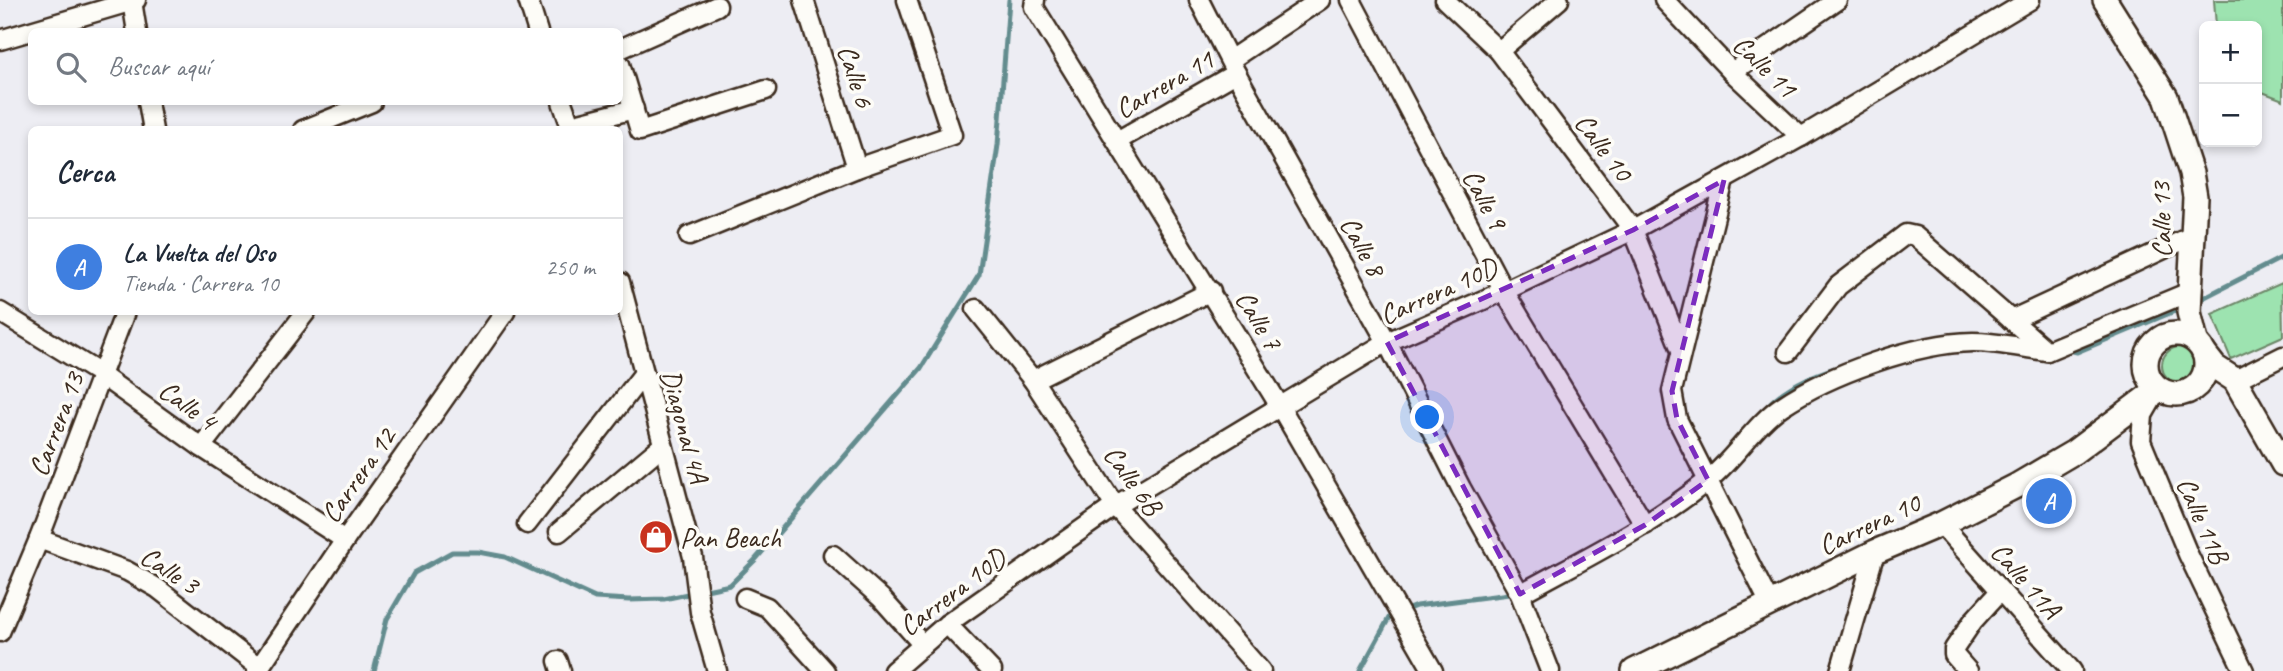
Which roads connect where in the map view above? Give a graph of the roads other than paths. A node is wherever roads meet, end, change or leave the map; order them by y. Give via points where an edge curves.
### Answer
1 (528, 0) edge
2 (804, 0) edge
3 (907, 0) edge
4 (1035, 0) edge
5 (1199, 0) edge
6 (1320, 0) edge
7 (1351, 0) edge
8 (1446, 0) edge
9 (1559, 0) edge
10 (1837, 0) edge
11 (2030, 0) edge
12 (2105, 0) edge
13 (134, 1) edge
14 (1671, 2) edge
15 (717, 6) dead end
16 (41, 28) edge
17 (137, 28) edge
18 (537, 28) edge
19 (28, 32) edge
20 (0, 40) edge
21 (623, 48) edge
22 (1499, 51) junction
23 (1233, 66) junction
24 (1732, 72) junction
25 (623, 74) edge
26 (766, 90) dead end
27 (149, 105) edge
28 (365, 105) edge
29 (563, 105) edge
30 (634, 109) junction
31 (152, 126) edge
32 (313, 126) edge
33 (571, 126) edge
34 (574, 126) edge
35 (1801, 137) junction
36 (1117, 141) junction
37 (857, 168) junction
38 (1724, 180) junction
39 (1633, 230) junction
40 (2194, 234) junction
41 (689, 236) dead end
42 (1211, 291) junction
43 (1504, 291) junction
44 (2189, 292) junction
45 (623, 293) edge
46 (976, 309) dead end
47 (0, 312) edge
48 (124, 315) edge
49 (304, 315) edge
50 (503, 315) edge
51 (2011, 320) junction
52 (2161, 338) junction
53 (1387, 342) junction
54 (2200, 347) junction
55 (1681, 350) junction
56 (2047, 351) junction
57 (1788, 352) dead end
58 (2283, 356) edge
59 (2146, 362) junction
60 (644, 373) junction
61 (103, 376) junction
62 (1033, 380) junction
63 (2235, 380) junction
64 (2158, 389) junction
65 (2184, 394) junction
66 (1281, 408) junction
67 (2121, 418) junction
68 (663, 445) junction
69 (201, 447) junction
70 (2283, 464) edge
71 (1708, 480) junction
72 (1115, 506) junction
73 (527, 524) dead end
74 (1941, 524) junction
75 (1645, 525) junction
76 (559, 532) dead end
77 (39, 539) junction
78 (345, 540) junction
79 (1875, 552) junction
80 (833, 555) dead end
81 (2000, 591) junction
82 (1520, 594) junction
83 (745, 598) dead end
84 (1770, 604) junction
85 (947, 624) junction
86 (0, 632) edge
87 (923, 645) junction
88 (258, 669) edge
89 (717, 671) edge
90 (825, 671) edge
91 (893, 671) edge
92 (992, 671) edge
93 (1261, 671) edge
94 (1433, 671) edge
95 (1550, 671) edge
96 (1634, 671) edge
97 (1840, 671) edge
98 (1968, 671) edge
99 (2072, 671) edge
100 (2244, 671) edge

1 - 18 street
2 - 37 street, Calle 6
3 - 37 street via 952,135
4 - 36 street, Calle 7 via 1034,7
5 - 23 street, Calle 8
6 - 23 street, Carrera 11
7 - 43 street, Calle 9
8 - 22 street, Calle 10
9 - 22 street
10 - 24 street
11 - 35 street, Carrera 10D
12 - 40 street, Calle 13 via 2174,115 2191,173
13 - 16 street
13 - 17 street
14 - 24 street, Calle 11
15 - 21 street
19 - 20 street
22 - 39 street, Calle 10
23 - 36 street, Carrera 11
23 - 53 street, Calle 8
24 - 35 street, Calle 11
25 - 30 street
26 - 30 street via 640,131
27 - 31 street
28 - 32 street
29 - 33 street
30 - 34 street
35 - 38 street, Carrera 10D
36 - 42 street, Calle 7
37 - 41 street
38 - 39 street, Carrera 10D
38 - 55 street
39 - 43 street, Carrera 10D
39 - 55 street, Calle 10
40 - 44 street, Calle 13
40 - 51 street
42 - 62 street
42 - 66 street, Calle 7
43 - 53 street, Carrera 10D
43 - 75 street, Calle 9
44 - 52 street, Calle 13
44 - 54 street, Calle 13 via 2189,312
44 - 56 street
45 - 60 street, Diagonal 4A
46 - 62 street, Calle 6B
47 - 61 street, Calle 4
48 - 61 street, Carrera 13
49 - 69 street
50 - 78 street, Carrera 12
51 - 56 street
51 - 57 street via 1915,236 1906,234 1838,286
52 - 54 street via 2180,334
52 - 59 street via 2148,352
53 - 66 street, Carrera 10D
53 - 82 street, Calle 8
54 - 63 street via 2215,367
54 - 65 street via 2206,361 2204,377
55 - 71 street via 1672,391 1677,419
56 - 71 street via 1975,342 1934,346 1864,366 1781,407
58 - 63 street
59 - 64 street
59 - 67 street, Carrera 10
60 - 68 street, Diagonal 4A
60 - 73 street
61 - 69 street, Calle 4
61 - 77 street, Carrera 13
62 - 72 street, Calle 6B
63 - 65 street
63 - 70 street
64 - 65 street
64 - 67 street, Carrera 10
64 - 100 street, Calle 11B via 2143,415 2141,441
66 - 72 street, Carrera 10D
66 - 94 street, Calle 7
67 - 74 street, Carrera 10 via 2074,452
68 - 76 street
68 - 89 street, Diagonal 4A
69 - 78 street, Calle 4
71 - 75 street
71 - 84 street
72 - 85 street, Carrera 10D
72 - 93 street, Calle 6B
74 - 79 street, Carrera 10
74 - 81 street, Calle 11A
75 - 82 street
77 - 86 street, Carrera 13
77 - 88 street, Calle 3 via 127,571 157,589
78 - 88 street, Carrera 12
79 - 84 street, Carrera 10
79 - 97 street
80 - 87 street via 881,598
81 - 98 street via 1954,649
81 - 99 street, Calle 11A
82 - 95 street, Calle 8
83 - 90 street via 766,607
84 - 96 street, Carrera 10
85 - 87 street, Carrera 10D
85 - 92 street
87 - 91 street, Carrera 10D

